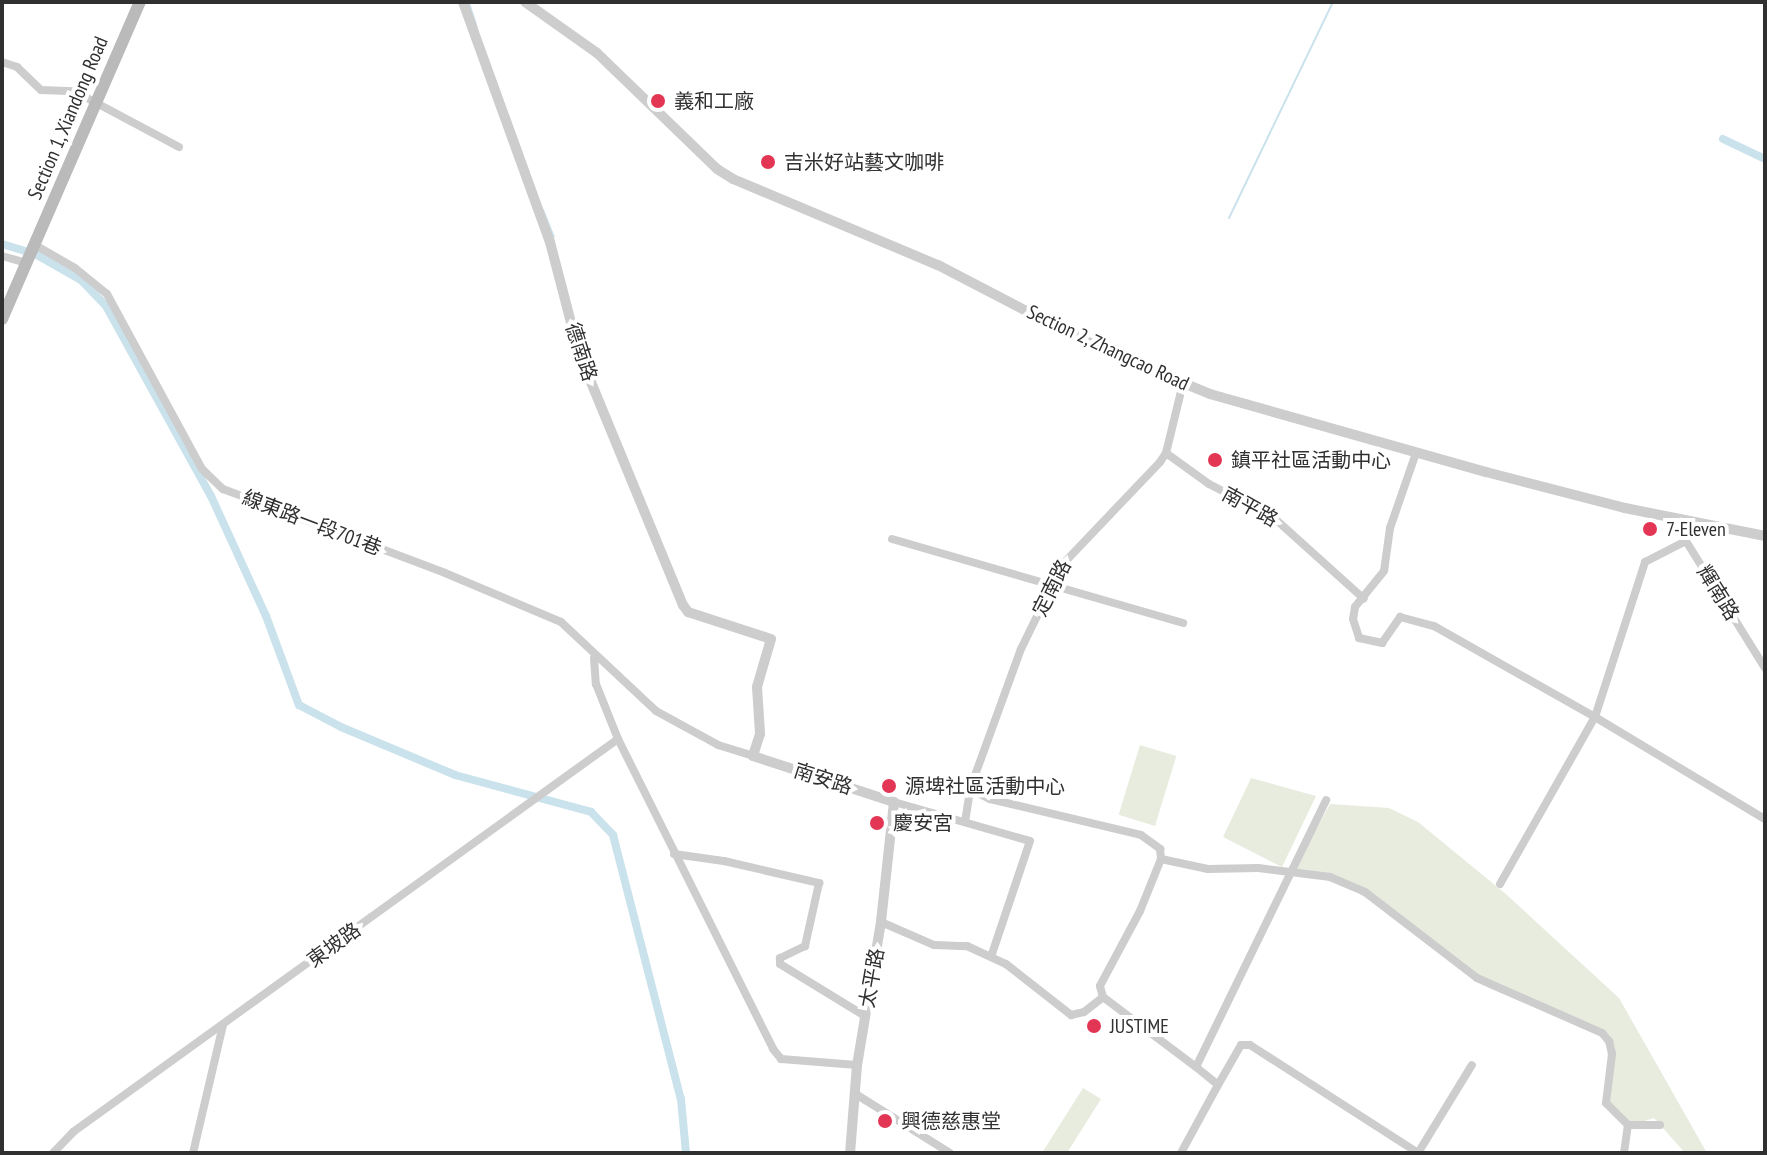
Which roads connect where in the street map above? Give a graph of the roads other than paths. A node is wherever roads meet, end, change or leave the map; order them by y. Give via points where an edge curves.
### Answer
1 (140, 2) edge
2 (463, 2) edge
3 (525, 2) edge
4 (2, 62) edge
5 (95, 104) junction
6 (179, 147) dead end
7 (34, 247) junction
8 (2, 256) edge
9 (27, 263) junction
10 (2, 319) edge
11 (1183, 383) junction
12 (1166, 453) junction
13 (1416, 453) junction
14 (1671, 517) junction
15 (1765, 536) edge
16 (892, 539) dead end
17 (1686, 541) junction
18 (1053, 583) junction
19 (1364, 599) junction
20 (1183, 623) dead end
21 (594, 657) junction
22 (1765, 668) edge
23 (1595, 717) junction
24 (618, 739) junction
25 (753, 756) junction
26 (970, 789) junction
27 (1326, 800) dead end
28 (894, 802) junction
29 (1765, 819) edge
30 (965, 822) junction
31 (674, 854) junction
32 (1161, 859) junction
33 (1291, 872) junction
34 (1500, 884) dead end
35 (881, 922) junction
36 (991, 957) junction
37 (1103, 997) junction
38 (865, 1016) junction
39 (223, 1024) junction
40 (857, 1065) junction
41 (1472, 1065) dead end
42 (1196, 1067) junction
43 (1218, 1085) junction
44 (854, 1093) junction
45 (1628, 1125) junction
46 (1660, 1125) dead end
47 (53, 1153) edge
48 (193, 1153) edge
49 (850, 1153) edge
50 (950, 1153) edge
51 (1181, 1153) edge
52 (1418, 1153) edge
53 (1624, 1153) edge

1 - 5 main road, Section 1, Xiandong Road
2 - 25 street, 德南路 via 550,242 579,353 683,605 688,612 771,639 757,687 760,734
3 - 11 street, Section 2, Zhangcao Road via 597,53 733,179 938,265 1067,332
4 - 5 street via 17,67 41,90 66,89
5 - 6 street
5 - 7 main road, Section 1, Xiandong Road
7 - 9 main road, Section 1, Xiandong Road
7 - 21 street, 線東路一段701巷 via 75,268 107,294 202,469 223,489 561,622
8 - 9 street
9 - 10 main road, Section 1, Xiandong Road
11 - 12 street, 定南路
11 - 13 street, Section 2, Zhangcao Road
12 - 18 street, 定南路 via 1070,554
12 - 19 street, 南平路 via 1209,484 1273,517
13 - 14 street, Section 2, Zhangcao Road
13 - 19 street via 1390,528 1384,571
14 - 15 street, Section 2, Zhangcao Road
14 - 17 street, 輝南路
16 - 18 street
17 - 22 street, 輝南路
17 - 23 street via 1645,562
18 - 20 street
18 - 26 street, 定南路 via 1021,649
19 - 23 street via 1355,607 1353,619 1359,638 1382,643 1400,617 1434,626
21 - 24 street via 596,684
21 - 25 street, 線東路一段701巷 via 656,711 718,745
23 - 29 street
23 - 34 street
24 - 31 street
24 - 39 street, 東坡路
25 - 28 street, 南安路
26 - 30 street, 定南路
26 - 32 street via 990,799 1141,835 1160,849
27 - 33 street
28 - 30 street
28 - 35 street, 太平路
30 - 36 street via 1030,841
31 - 38 street via 819,883 805,946 780,958 780,964
31 - 40 street via 781,1059
32 - 33 street via 1208,869
32 - 37 street via 1100,986
33 - 42 street
33 - 45 street via 1330,877 1365,892 1477,978 1602,1033 1612,1054 1606,1103
35 - 36 street via 934,945 967,946
35 - 38 street, 太平路
36 - 37 street via 1071,1015
37 - 42 street
38 - 40 street, 太平路
39 - 47 street, 東坡路 via 73,1132
39 - 48 street
40 - 44 street, 太平路
41 - 52 street
42 - 43 street
43 - 51 street
43 - 52 street via 1241,1045 1250,1045
44 - 49 street, 太平路
44 - 50 street
45 - 46 street
45 - 53 street

